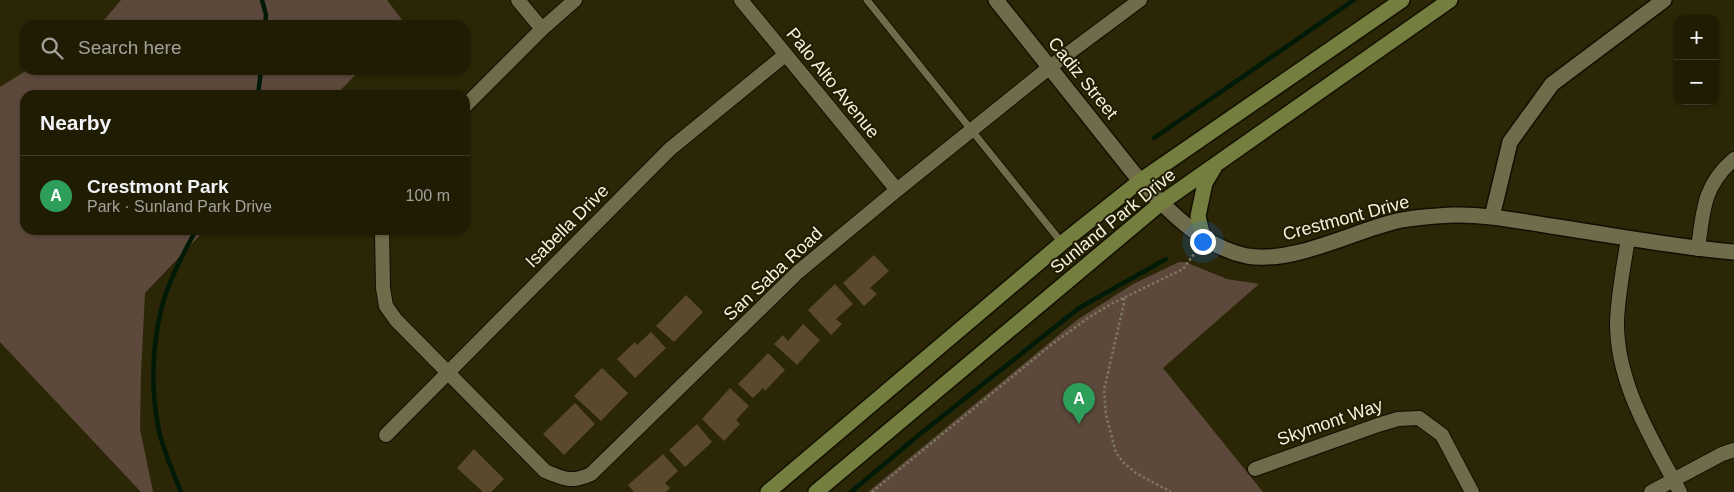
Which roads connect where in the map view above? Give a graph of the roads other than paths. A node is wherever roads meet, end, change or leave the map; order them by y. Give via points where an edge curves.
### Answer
1 (518, 0) edge
2 (575, 0) edge
3 (740, 0) edge
4 (867, 0) edge
5 (996, 0) edge
6 (1140, 0) edge
7 (1402, 0) edge
8 (1450, 0) edge
9 (1664, 0) edge
10 (542, 29) junction
11 (785, 55) junction
12 (1050, 67) junction
13 (470, 101) edge
14 (972, 130) junction
15 (1734, 159) edge
16 (1216, 164) junction
17 (1140, 181) junction
18 (897, 190) junction
19 (1161, 203) junction
20 (1492, 217) junction
21 (382, 235) edge
22 (1203, 238) junction
23 (1628, 238) junction
24 (1062, 243) junction
25 (1698, 249) junction
26 (1734, 252) edge
27 (448, 373) junction
28 (386, 435) dead end
29 (1734, 450) edge
30 (1255, 469) dead end
31 (1677, 486) edge
32 (768, 492) edge
33 (816, 492) edge
34 (1472, 492) edge
35 (1651, 492) edge

1 - 10 street
2 - 10 street
3 - 11 street, Palo Alto Avenue
4 - 14 lane
5 - 12 street, Cadiz Street
6 - 12 street, San Saba Road
7 - 17 main road, Sunland Park Drive
8 - 16 main road, Sunland Park Drive
9 - 20 street via 1552,84 1510,142
10 - 13 street
11 - 18 street, Palo Alto Avenue
11 - 27 street, Isabella Drive via 670,149
12 - 14 street, San Saba Road
12 - 17 street, Cadiz Street
14 - 18 street, San Saba Road
14 - 24 lane
15 - 25 street via 1713,182 1704,203
16 - 19 main road, Sunland Park Drive
16 - 22 main road via 1205,183 1198,216
17 - 19 street, Crestmont Drive
17 - 24 main road, Sunland Park Drive
18 - 27 street, San Saba Road via 798,272 591,474 579,480 563,479 545,471
19 - 22 street, Crestmont Drive
19 - 33 main road, Sunland Park Drive
20 - 22 street, Crestmont Drive via 1455,215 1397,221 1294,254 1268,256 1232,252
20 - 23 street, Crestmont Drive
21 - 27 street, San Saba Road via 382,288 386,306
23 - 25 street, Crestmont Drive
23 - 31 street via 1617,321 1618,344 1633,400
24 - 32 main road, Sunland Park Drive
25 - 26 street, Crestmont Drive
27 - 28 street, Isabella Drive
29 - 31 street via 1722,454
30 - 34 street, Skymont Way via 1378,425 1398,419 1419,418 1442,435
31 - 35 street

